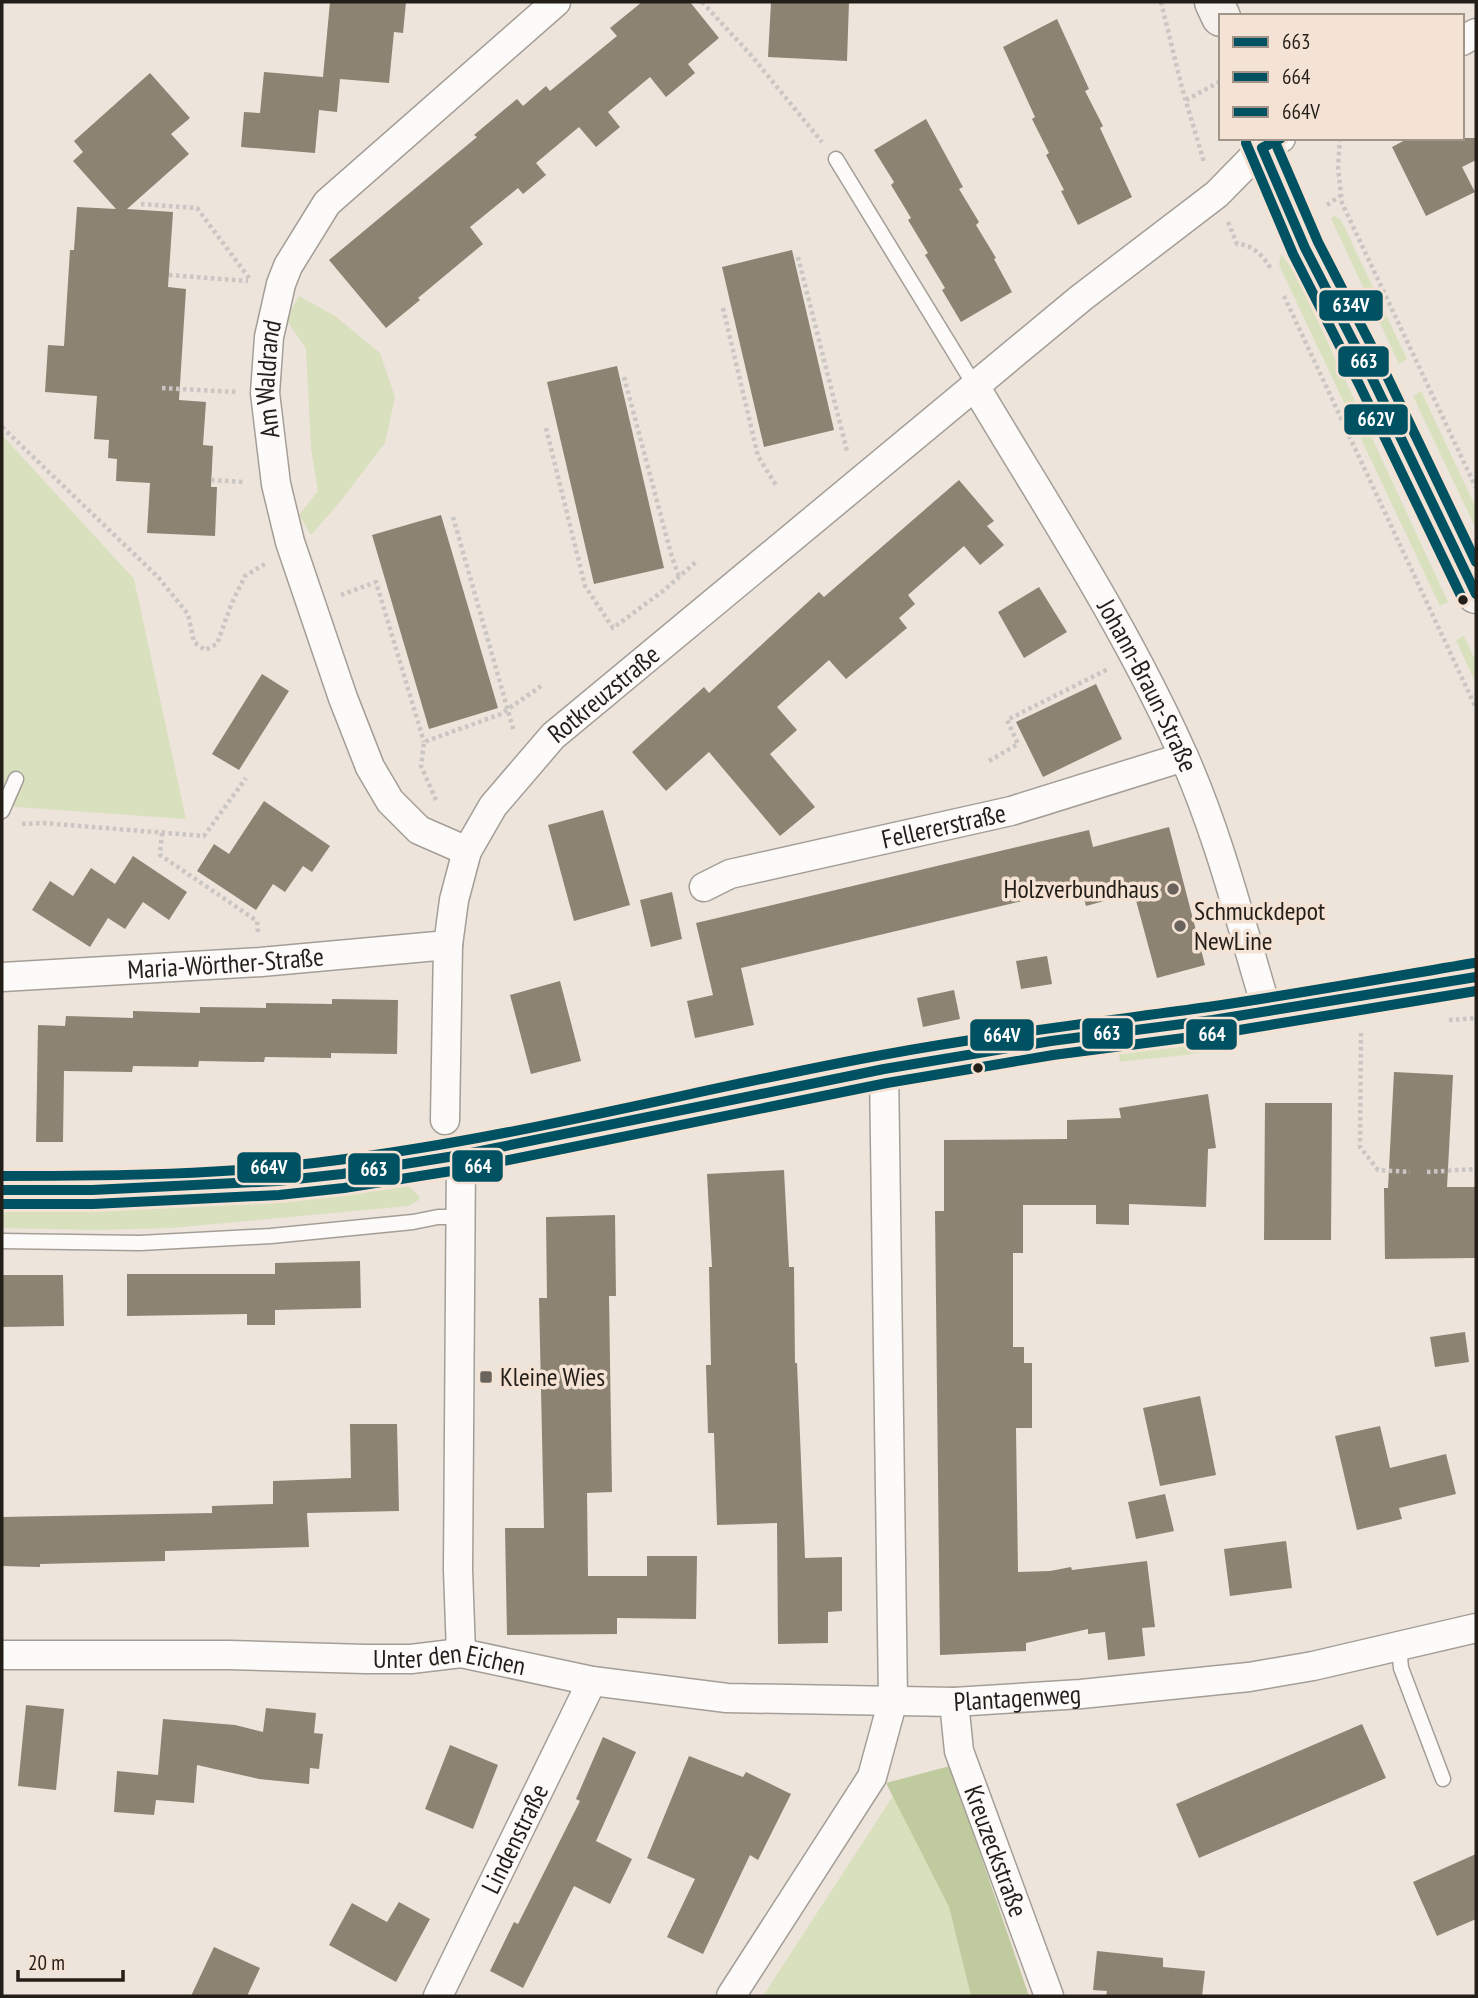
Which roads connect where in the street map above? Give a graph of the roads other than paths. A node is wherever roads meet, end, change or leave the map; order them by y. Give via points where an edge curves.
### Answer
1 (556, 2) edge
2 (1268, 142) edge
3 (836, 159) road end
4 (975, 386) junction
5 (1476, 594) edge
6 (1184, 757) junction
7 (16, 779) dead end
8 (2, 811) edge
9 (467, 851) junction
10 (704, 887) dead end
11 (448, 945) junction
12 (2, 977) edge
13 (1476, 977) edge
14 (1267, 1010) junction
15 (884, 1069) junction
16 (445, 1120) dead end
17 (461, 1155) junction
18 (2, 1190) edge
19 (458, 1217) junction
20 (2, 1241) edge
21 (1476, 1628) edge
22 (1399, 1647) junction
23 (461, 1653) junction
24 (2, 1655) edge
25 (592, 1681) junction
26 (893, 1700) junction
27 (954, 1702) junction
28 (1443, 1779) dead end
29 (438, 1996) edge
30 (731, 1996) edge
31 (1049, 1996) edge

1 - 9 street, Am Waldrand via 327,204 288,266 269,337 265,393 276,484 290,542 343,698 370,768 390,801 419,830
2 - 4 street, Rotkreuzstraße via 1217,194
2 - 5 main road via 1305,248
3 - 4 lane
4 - 6 street, Johann-Braun-Straße via 1136,655
4 - 9 street, Rotkreuzstraße via 553,736 493,806
6 - 10 street, Fellererstraße via 1011,811 730,874
6 - 14 street, Johann-Braun-Straße via 1229,875
7 - 8 lane
9 - 11 street, Rotkreuzstraße
11 - 12 street, Maria-Wörther-Straße via 261,962
11 - 16 street, Rotkreuzstraße
13 - 14 street
14 - 15 street
15 - 17 street
15 - 26 street
17 - 18 street via 278,1181
17 - 19 street
19 - 20 lane via 271,1236
19 - 23 street
21 - 22 street, Plantagenweg
22 - 27 street, Plantagenweg via 1313,1666 1176,1686
22 - 28 lane via 1401,1668
23 - 24 street, Unter den Eichen via 411,1659
23 - 25 street, Unter den Eichen
25 - 26 street, Unter den Eichen via 727,1698
25 - 29 street, Lindenstraße
26 - 27 street, Plantagenweg
26 - 30 street via 872,1777
27 - 31 street, Kreuzeckstraße via 959,1751

